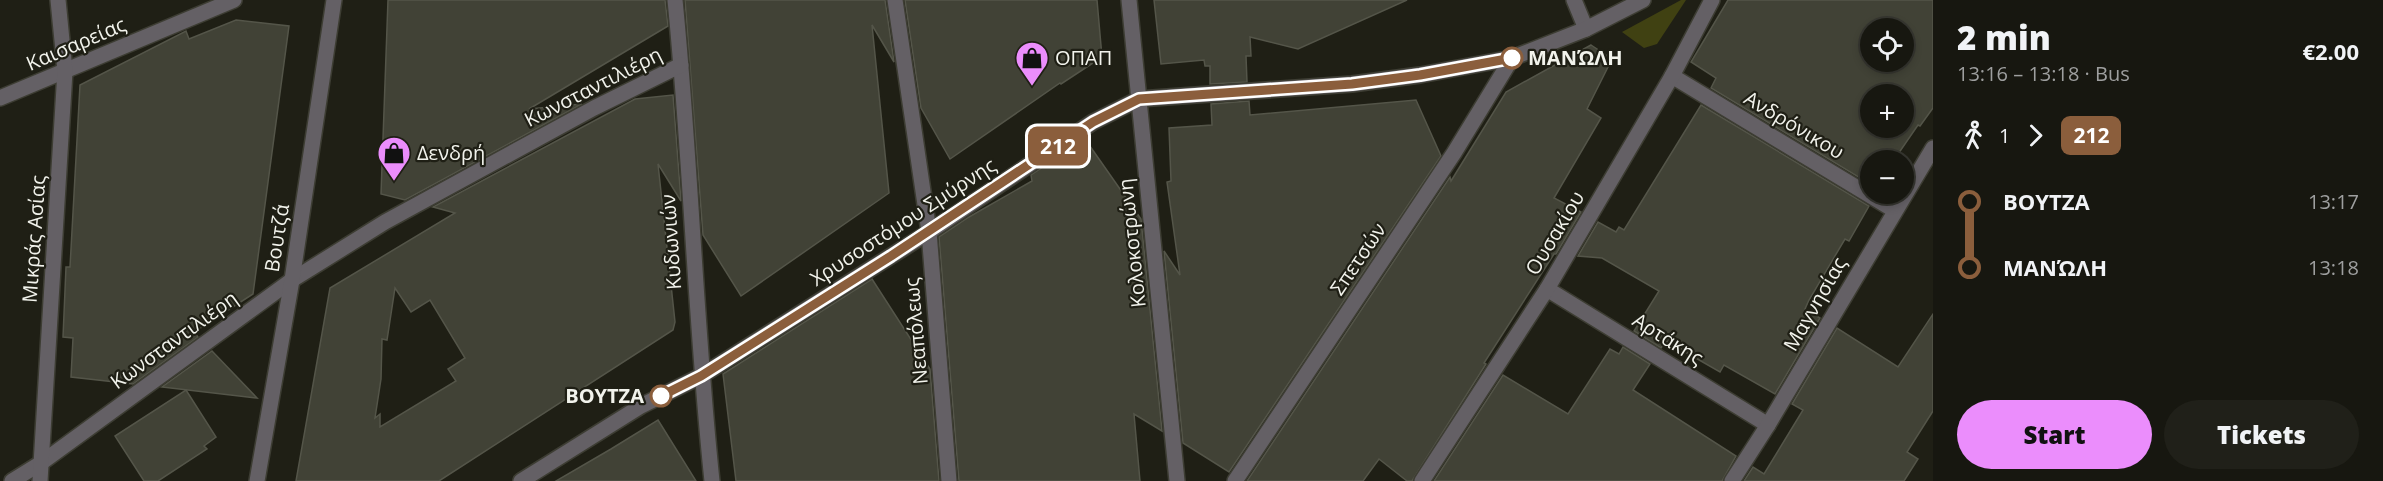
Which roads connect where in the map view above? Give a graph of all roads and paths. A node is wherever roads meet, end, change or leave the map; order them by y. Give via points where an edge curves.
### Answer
1 (58, 0) edge
2 (234, 0) edge
3 (334, 0) edge
4 (675, 0) edge
5 (895, 0) edge
6 (1129, 0) edge
7 (1574, 0) edge
8 (1643, 0) edge
9 (1712, 0) edge
10 (1586, 28) junction
11 (1512, 58) junction
12 (681, 65) junction
13 (65, 71) junction
14 (1672, 76) junction
15 (0, 98) edge
16 (1139, 99) junction
17 (1933, 148) edge
18 (1894, 210) junction
19 (929, 232) junction
20 (292, 280) junction
21 (1547, 289) junction
22 (701, 376) junction
23 (1768, 425) junction
24 (41, 463) junction
25 (12, 481) edge
26 (40, 481) edge
27 (257, 481) edge
28 (521, 481) edge
29 (712, 481) edge
30 (949, 481) edge
31 (1177, 481) edge
32 (1235, 481) edge
33 (1422, 481) edge
34 (1732, 481) edge

1 - 13 street, Μικράς Ασίας
2 - 13 street, Καισαρείας
3 - 20 street, Βουτζά
4 - 12 street, Κυδωνιών
5 - 19 street, Νεαπόλεως
6 - 16 street, Κολοκοτρώνη
7 - 10 street
8 - 10 street, Χρυσοστόμου Σμύρνης
9 - 14 street, Ουσακίου
10 - 11 street, Χρυσοστόμου Σμύρνης
11 - 16 street, Χρυσοστόμου Σμύρνης via 1352,84
11 - 32 street, Σπετσών via 1454,153
12 - 20 street, Κωνσταντιλιέρη via 385,222
12 - 22 street, Κυδωνιών
13 - 15 street, Καισαρείας
13 - 24 street, Μικράς Ασίας
14 - 18 street, Ανδρόνικου
14 - 21 street, Ουσακίου
16 - 19 street, Χρυσοστόμου Σμύρνης via 1093,122
16 - 31 street, Κολοκοτρώνη
17 - 18 street, Μαγνησίας
18 - 23 street, Μαγνησίας
19 - 22 street, Χρυσοστόμου Σμύρνης
19 - 30 street, Νεαπόλεως
20 - 24 street, Κωνσταντιλιέρη
20 - 27 street, Βουτζά
21 - 23 street, Αρτάκης
21 - 33 street, Ουσακίου
22 - 28 street, Χρυσοστόμου Σμύρνης via 641,406
22 - 29 street, Κυδωνιών
23 - 34 street, Μαγνησίας
24 - 25 street, Κωνσταντιλιέρη
24 - 26 street, Μικράς Ασίας

